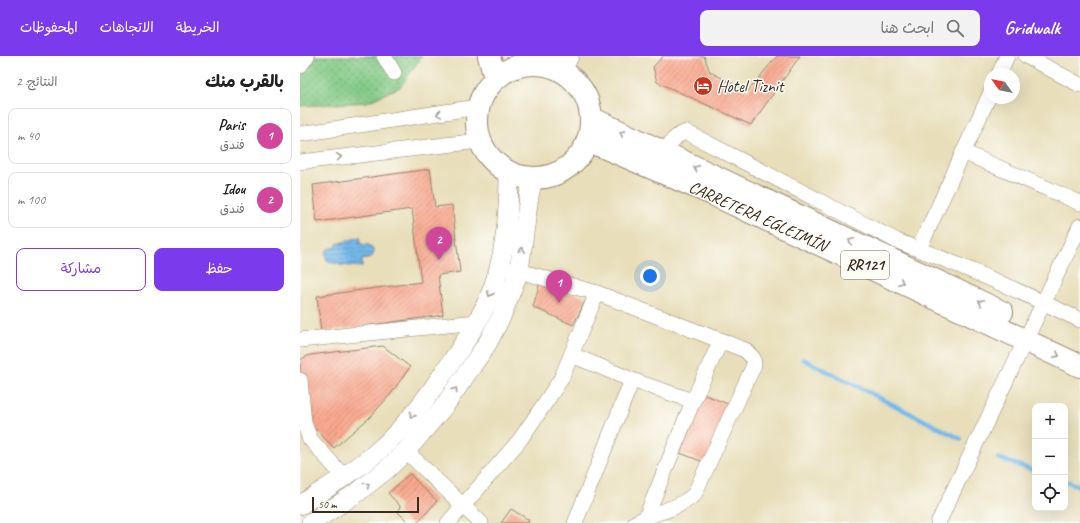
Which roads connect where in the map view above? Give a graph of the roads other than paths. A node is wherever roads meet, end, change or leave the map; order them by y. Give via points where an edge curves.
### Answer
1 (307, 56) edge
2 (384, 56) edge
3 (490, 56) edge
4 (1007, 56) edge
5 (1026, 56) edge
6 (518, 61) edge
7 (557, 62) edge
8 (300, 66) edge
9 (1002, 68) edge
10 (394, 73) dead end
11 (495, 78) junction
12 (1080, 85) edge
13 (986, 104) edge
14 (478, 108) junction
15 (591, 118) junction
16 (300, 134) edge
17 (479, 141) junction
18 (587, 142) junction
19 (964, 152) junction
20 (665, 153) junction
21 (730, 155) junction
22 (300, 162) edge
23 (509, 174) junction
24 (533, 179) junction
25 (716, 187) junction
26 (1080, 204) edge
27 (1080, 226) edge
28 (919, 249) junction
29 (889, 257) junction
30 (499, 268) junction
31 (967, 270) junction
32 (519, 271) junction
33 (597, 293) junction
34 (955, 298) junction
35 (1044, 302) junction
36 (1080, 320) edge
37 (477, 322) junction
38 (1030, 333) junction
39 (300, 340) edge
40 (721, 340) junction
41 (1080, 349) edge
42 (572, 354) junction
43 (1080, 366) edge
44 (300, 380) edge
45 (632, 380) junction
46 (693, 401) junction
47 (302, 423) edge
48 (406, 452) junction
49 (344, 478) junction
50 (300, 505) edge
51 (463, 506) junction
52 (640, 520) edge
53 (312, 523) edge
54 (448, 523) edge
55 (481, 523) edge
56 (575, 523) edge
57 (938, 523) edge

1 - 8 street
2 - 10 street
3 - 11 highway
4 - 9 street
5 - 12 street
6 - 7 highway via 528,64
6 - 11 highway
7 - 15 highway via 587,99
11 - 14 highway via 484,92
13 - 19 street
14 -> 16 street
14 - 17 highway via 476,124
15 - 18 highway
20 -> 15 highway, CARRETERA EGLEIMÍN / RR121
22 -> 17 street
17 - 23 highway via 496,166
18 - 24 highway via 577,159 566,169 553,176
18 - 25 highway, CARRETERA EGLEIMÍN / RR121
19 - 26 street
19 - 28 street
20 - 21 street via 671,141 686,132
25 -> 20 highway, CARRETERA EGLEIMÍN / RR121
21 - 25 street
21 - 29 street
23 - 24 highway
23 - 30 main road via 509,199
32 -> 24 main road
25 - 29 highway, CARRETERA EGLEIMÍN / RR121
27 - 35 street
28 - 29 street
28 - 31 street
29 - 34 highway, CARRETERA EGLEIMÍN / RR121
30 - 32 street
30 -> 37 main road
31 - 34 street
31 - 35 street
32 - 33 street
48 -> 32 main road via 445,405 487,344
33 - 40 street
33 - 42 street
34 - 38 highway, CARRETERA EGLEIMÍN / RR121
35 - 36 street
35 - 38 street
37 - 39 street
37 -> 49 main road via 408,420 377,452
38 - 41 highway, CARRETERA EGLEIMÍN / RR121
38 -> 43 highway, CARRETERA EGLEIMÍN / RR121
38 - 57 street
40 - 46 street
40 - 52 street via 745,350 753,358 754,365 694,495 674,509
42 - 45 street
42 - 51 street via 561,379 519,441
44 - 47 street
45 - 46 street
45 - 56 street
46 - 52 street
47 - 49 street via 310,439
48 - 51 street
53 -> 48 main road via 358,492
49 - 50 main road
51 - 54 street
51 - 55 street

